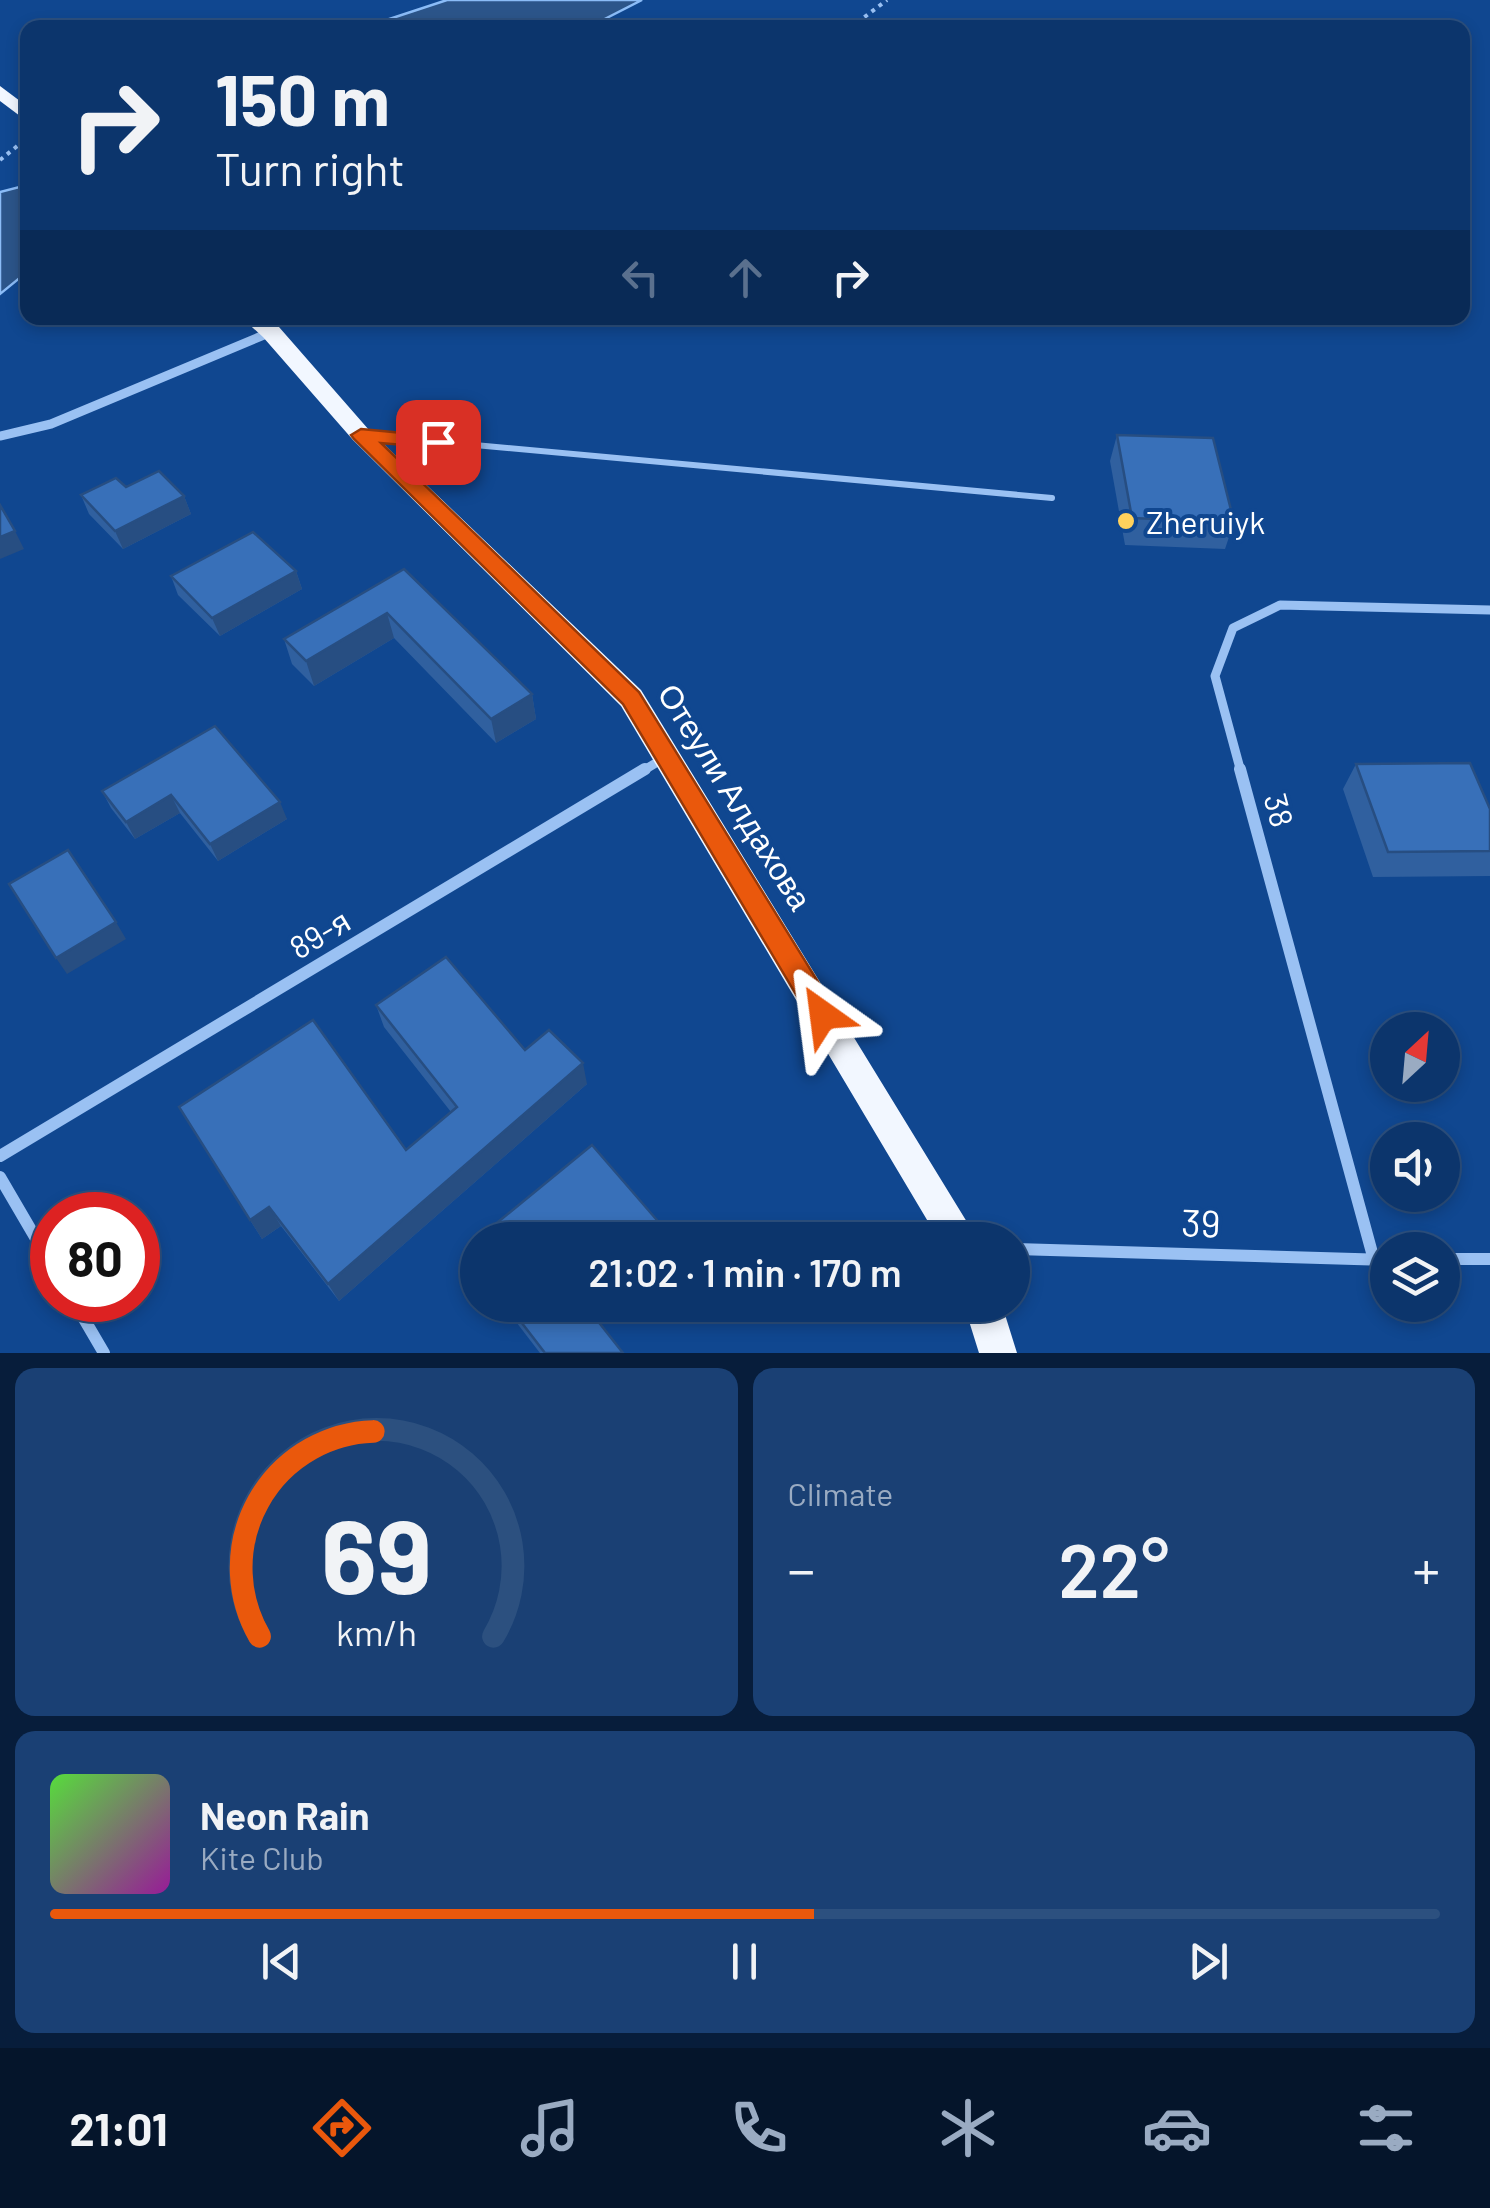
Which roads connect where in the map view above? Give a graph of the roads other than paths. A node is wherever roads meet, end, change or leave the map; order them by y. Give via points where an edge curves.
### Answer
1 (0, 91) edge
2 (20, 110) edge
3 (262, 325) edge
4 (361, 435) junction
5 (0, 436) edge
6 (1052, 498) dead end
7 (1490, 610) edge
8 (666, 757) junction
9 (0, 1156) edge
10 (0, 1178) edge
11 (949, 1222) edge
12 (30, 1229) edge
13 (1373, 1232) edge
14 (1030, 1250) edge
15 (1490, 1258) edge
16 (1460, 1259) edge
17 (1370, 1260) edge
18 (86, 1322) edge
19 (988, 1322) edge
20 (104, 1353) edge
21 (998, 1353) edge

1 - 2 highway
3 - 4 highway, Отеули Алдахова
3 - 5 street via 52,424
4 - 6 lane
4 - 8 highway, Отеули Алдахова via 631,698
7 - 13 street, 38 via 1280,606 1233,628 1215,676
8 - 9 street, 89-я
8 - 11 highway, Отеули Алдахова
10 - 12 street
14 - 17 street, 39
15 - 16 street
18 - 20 street
19 - 21 highway

